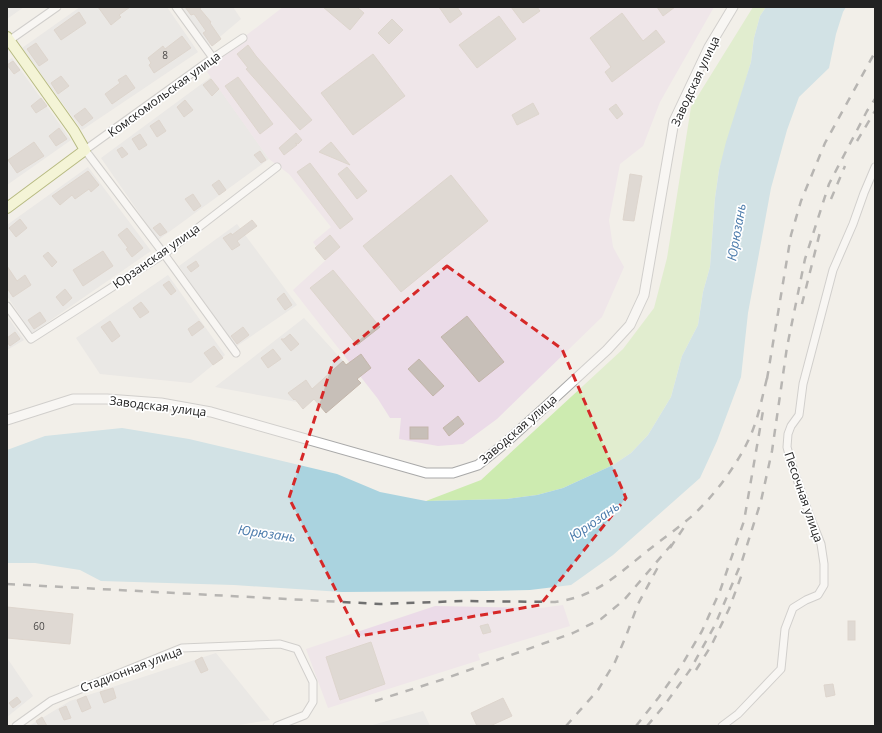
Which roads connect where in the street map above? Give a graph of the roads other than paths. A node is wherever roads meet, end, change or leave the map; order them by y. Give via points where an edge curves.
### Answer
1 (57, 7) edge
2 (176, 7) edge
3 (733, 7) edge
4 (244, 38) dead end
5 (8, 40) edge
6 (213, 58) junction
7 (85, 150) junction
8 (277, 167) dead end
9 (875, 167) edge
10 (7, 208) edge
11 (164, 254) junction
12 (7, 306) edge
13 (236, 353) dead end
14 (7, 420) edge
15 (16, 726) edge
16 (277, 726) edge
17 (722, 726) edge

1 - 5 street
2 - 6 street
3 - 14 street, Заводская улица via 709,47 674,121 644,295 630,325 608,350 503,445 478,464 453,473 426,473 211,412 153,403 73,399
4 - 6 street, Комскомольская улица
5 - 7 main road
6 - 7 street, Комскомольская улица
7 - 10 main road
7 - 11 street
8 - 11 street, Юрзанская улица
9 - 17 street, Песочная улица via 833,270 803,384 799,415 788,434 787,447 791,462 821,544 824,585 818,595 793,608 785,629 781,669 738,714
11 - 12 street, Юрзанская улица via 31,339
11 - 13 street
15 - 16 street, Стадионная улица via 51,701 182,648 280,644 297,649 313,682 313,702 305,715

